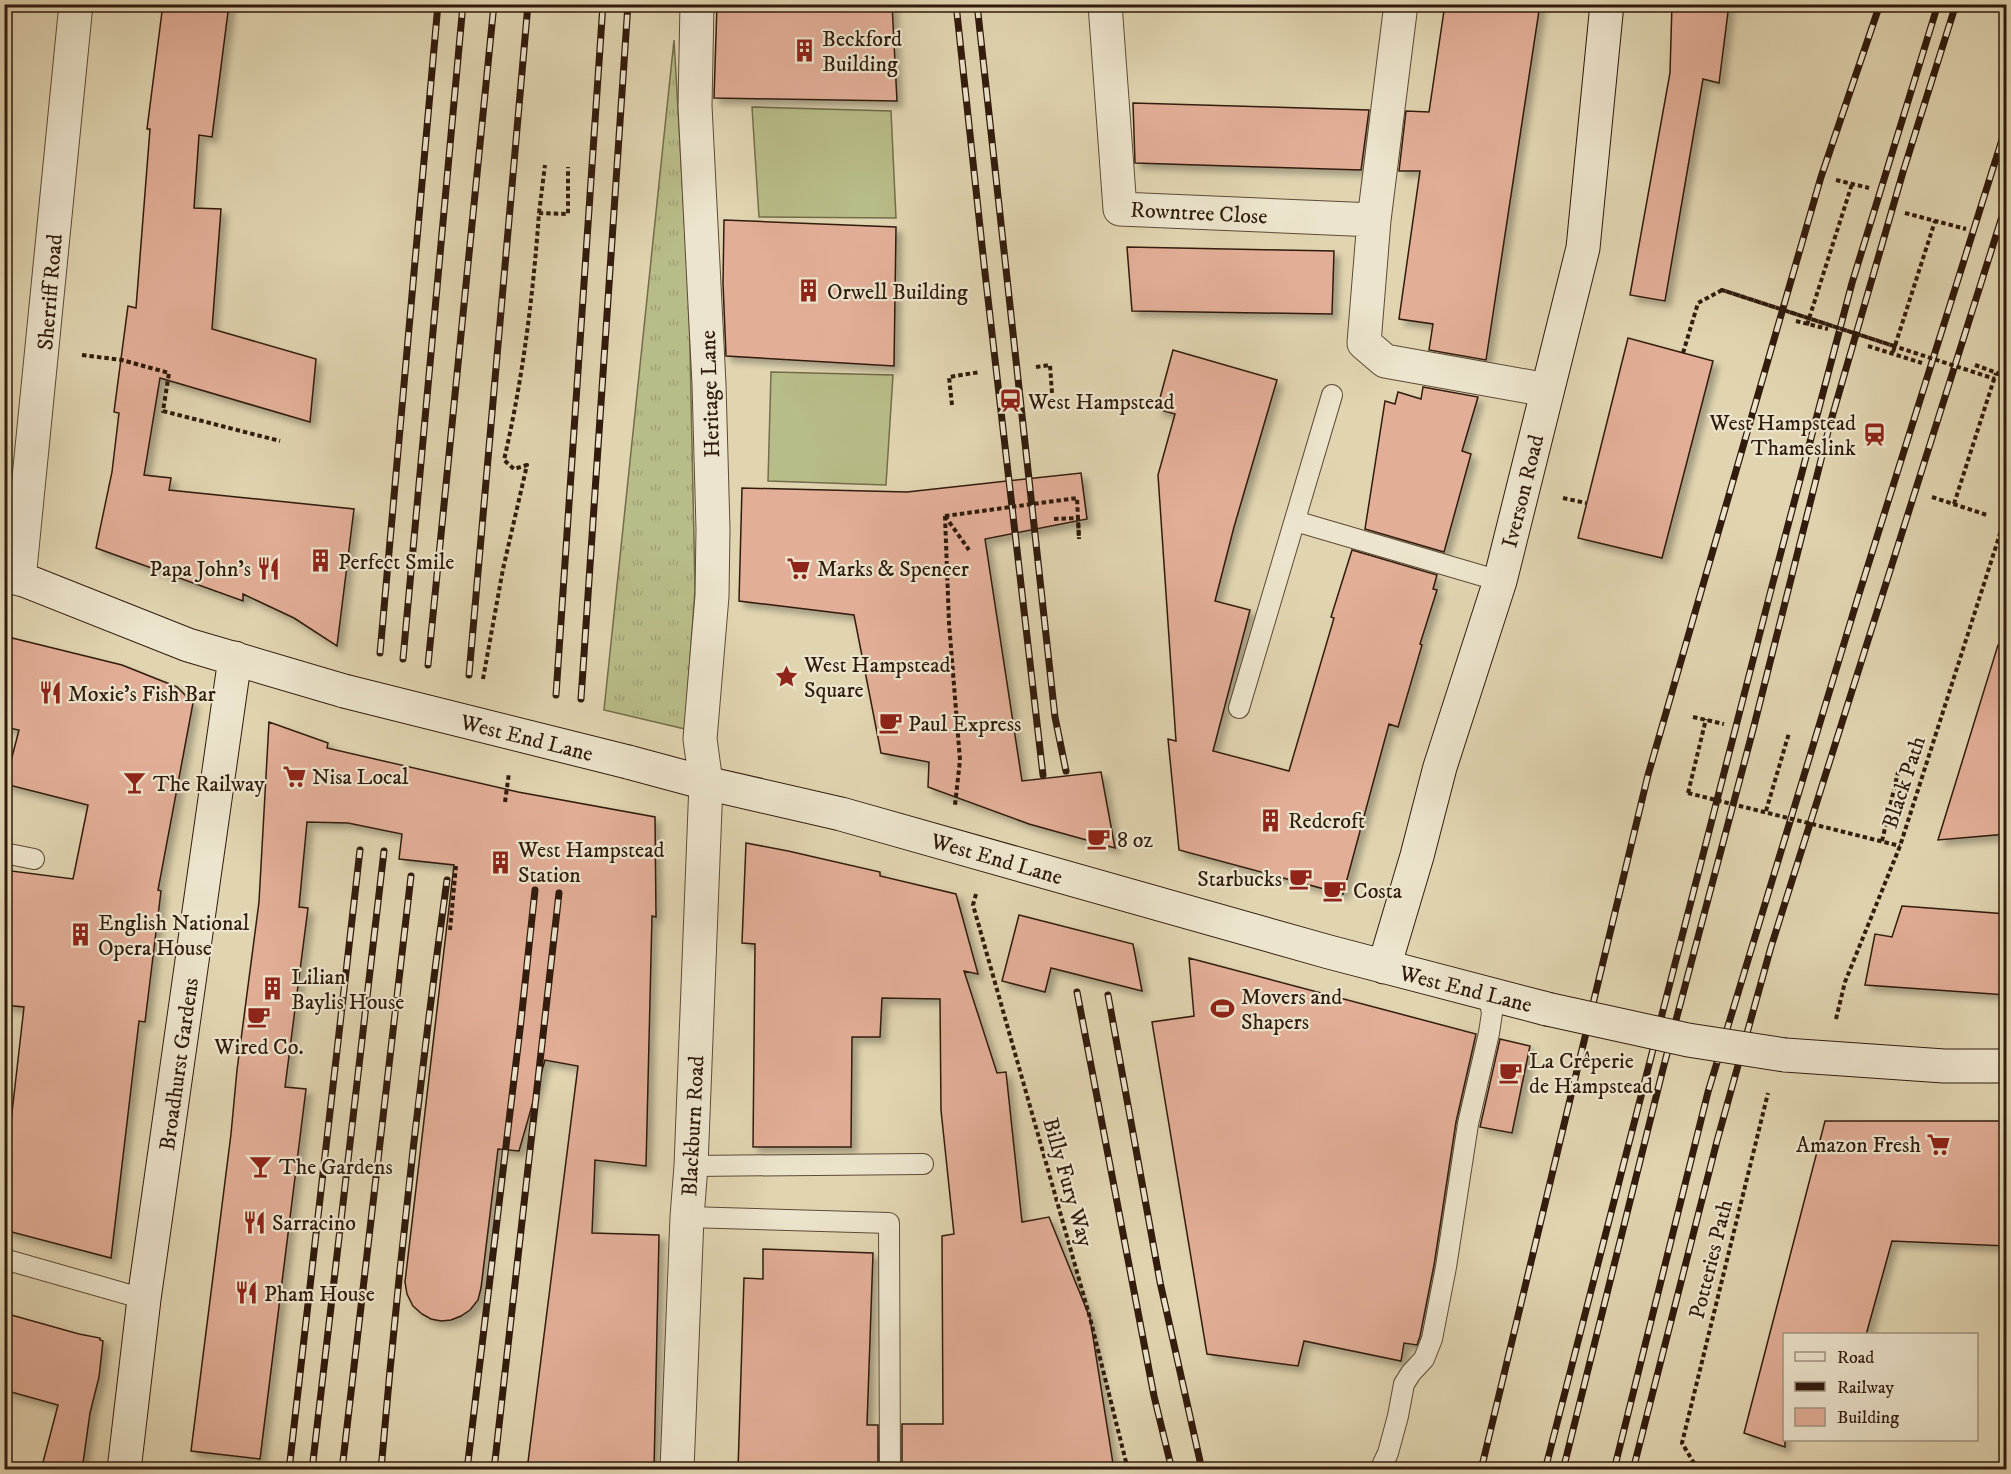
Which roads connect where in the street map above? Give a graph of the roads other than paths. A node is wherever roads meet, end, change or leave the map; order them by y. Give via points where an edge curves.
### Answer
1 (76, 4) edge
2 (697, 4) edge
3 (1105, 4) edge
4 (1401, 4) edge
5 (1607, 4) edge
6 (1374, 220) junction
7 (1547, 390) junction
8 (1332, 395) dead end
9 (1295, 521) junction
10 (12, 575) edge
11 (1500, 581) junction
12 (235, 658) junction
13 (1239, 708) dead end
14 (706, 783) junction
15 (4, 853) edge
16 (34, 859) dead end
17 (1384, 967) junction
18 (1488, 993) junction
19 (2007, 1066) edge
20 (923, 1164) dead end
21 (691, 1166) junction
22 (687, 1217) junction
23 (4, 1259) edge
24 (144, 1299) junction
25 (124, 1470) edge
26 (677, 1470) edge
27 (890, 1470) edge
28 (1380, 1470) edge

1 - 10 street, Sherriff Road via 43,350
2 - 14 street, Heritage Lane via 695,106 713,529 712,596 700,739
3 - 6 street, Rowntree Close via 1120,209
4 - 6 street
5 - 7 street, Iverson Road via 1583,248
6 - 7 street via 1364,343 1385,361
7 - 11 street, Iverson Road
8 - 9 lane
9 - 11 lane
9 - 13 lane
10 - 12 street, West End Lane via 188,645
11 - 17 street, Iverson Road via 1440,767
12 - 14 street, West End Lane, bridge via 344,691
12 - 24 street, Broadhurst Gardens
14 - 17 street, West End Lane via 841,814
14 - 21 street, Blackburn Road
15 - 16 lane
17 - 18 street, West End Lane
18 - 19 street, West End Lane, bridge via 1688,1040 1785,1055 1944,1066
18 - 28 lane via 1492,1013 1489,1033 1468,1124 1432,1339 1424,1359 1404,1384 1388,1453
20 - 21 lane
21 - 22 street, Blackburn Road
22 - 26 street, Blackburn Road
22 - 27 lane via 889,1223
23 - 24 lane
24 - 25 street, Broadhurst Gardens

